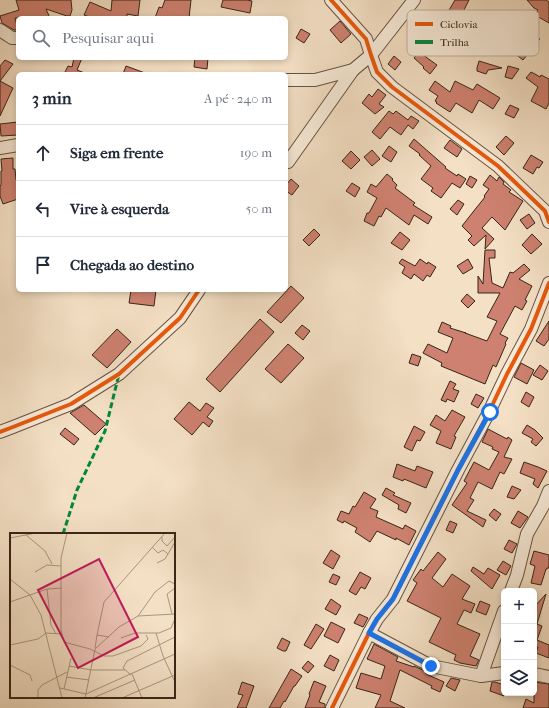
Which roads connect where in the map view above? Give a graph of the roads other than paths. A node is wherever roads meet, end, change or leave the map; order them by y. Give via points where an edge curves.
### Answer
1 (331, 0) edge
2 (414, 0) edge
3 (0, 30) edge
4 (16, 38) edge
5 (371, 55) junction
6 (353, 70) junction
7 (288, 80) edge
8 (16, 146) edge
9 (0, 148) edge
10 (288, 161) edge
11 (549, 222) edge
12 (549, 283) edge
13 (198, 292) edge
14 (546, 300) edge
15 (0, 432) edge
16 (549, 491) edge
17 (512, 588) edge
18 (501, 619) edge
19 (369, 633) junction
20 (501, 673) edge
21 (537, 675) edge
22 (481, 676) junction
23 (549, 677) edge
24 (332, 708) edge

1 - 5 street via 366,39
2 - 5 street
3 - 4 street
5 - 6 street
5 - 11 street via 377,72 392,87 498,166 545,211
6 - 7 street via 315,80
6 - 10 street
8 - 9 street
12 - 14 street
13 - 15 street via 180,318 119,374 71,404
14 - 19 street via 393,599
16 - 17 street via 527,534
18 - 22 street
19 - 22 street via 431,666
19 - 24 street
20 - 22 street
21 - 23 street

